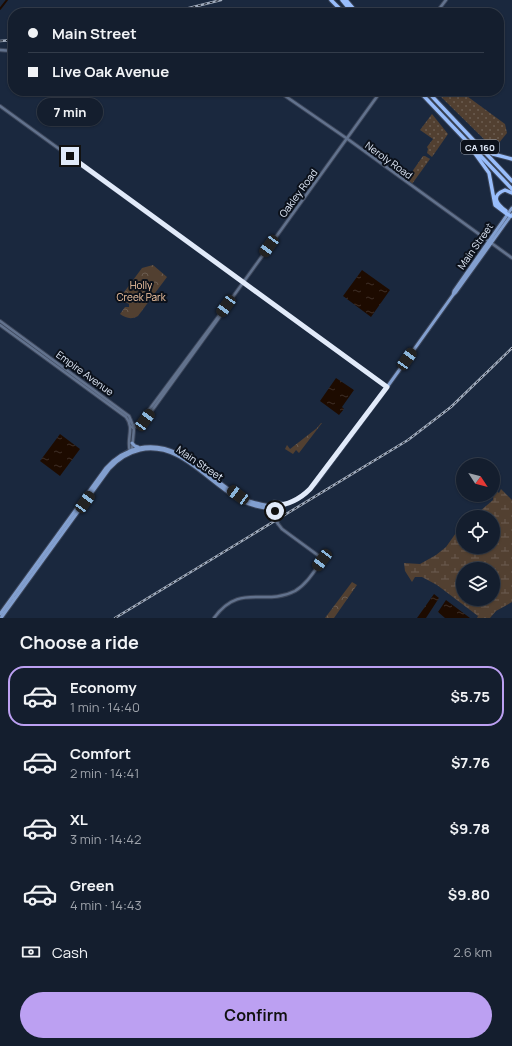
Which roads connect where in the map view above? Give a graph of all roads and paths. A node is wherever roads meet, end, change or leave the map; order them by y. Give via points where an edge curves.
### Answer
1 (332, 0) edge
2 (342, 0) edge
3 (346, 0) edge
4 (446, 0) edge
5 (340, 8) edge
6 (349, 8) edge
7 (353, 8) edge
8 (440, 8) edge
9 (285, 96) edge
10 (377, 96) edge
11 (424, 96) edge
12 (432, 96) edge
13 (0, 106) edge
14 (447, 112) junction
15 (457, 130) junction
16 (347, 139) junction
17 (512, 159) edge
18 (512, 181) edge
19 (512, 188) edge
20 (512, 193) edge
21 (512, 208) edge
22 (510, 214) edge
23 (489, 242) junction
24 (512, 258) edge
25 (243, 282) junction
26 (0, 321) edge
27 (0, 324) edge
28 (86, 387) junction
29 (387, 387) junction
30 (96, 391) junction
31 (132, 428) junction
32 (132, 443) junction
33 (140, 448) junction
34 (131, 451) junction
35 (274, 502) dead end
36 (288, 504) junction
37 (273, 507) junction
38 (0, 614) edge
39 (0, 618) edge
40 (214, 618) edge

1 - 5 highway
2 - 6 highway
3 - 7 highway
4 - 8 street
9 - 16 street, Neroly Road
10 - 16 street, Oakley Road
11 - 15 highway, CA 160
12 - 14 highway, CA 160
13 - 25 street
14 - 17 highway via 491,153
14 - 18 highway, CA 160
15 - 19 highway, CA 160
15 - 22 highway via 488,171 494,202 498,208
16 - 23 street, Neroly Road
16 - 25 street, Oakley Road
20 - 22 highway via 503,191 496,199
21 - 22 main road, Main Street
22 - 23 main road, Main Street
23 - 24 street, Neroly Road
23 - 29 main road, Main Street
25 - 29 street
25 - 31 street, Oakley Road via 143,423
26 - 30 street, Empire Avenue
27 - 28 street, Empire Avenue
28 - 30 street
28 - 31 street, Empire Avenue via 126,417
29 - 36 main road, Main Street via 315,484 300,498
30 - 31 street, Empire Avenue via 129,416
31 - 32 street
31 - 34 street via 129,439
32 - 33 main road
32 - 34 street
33 - 34 main road, Main Street
33 - 37 main road, Main Street via 160,447 176,452 242,498
34 - 37 main road, Main Street via 155,449 173,453 243,502 261,508
34 - 38 main road, Main Street via 116,458 106,468
34 - 39 main road, Main Street via 109,469
35 - 36 main road
36 - 37 main road, Main Street
37 - 40 street via 274,518 282,529 323,559 296,590 276,596 242,597 225,606

